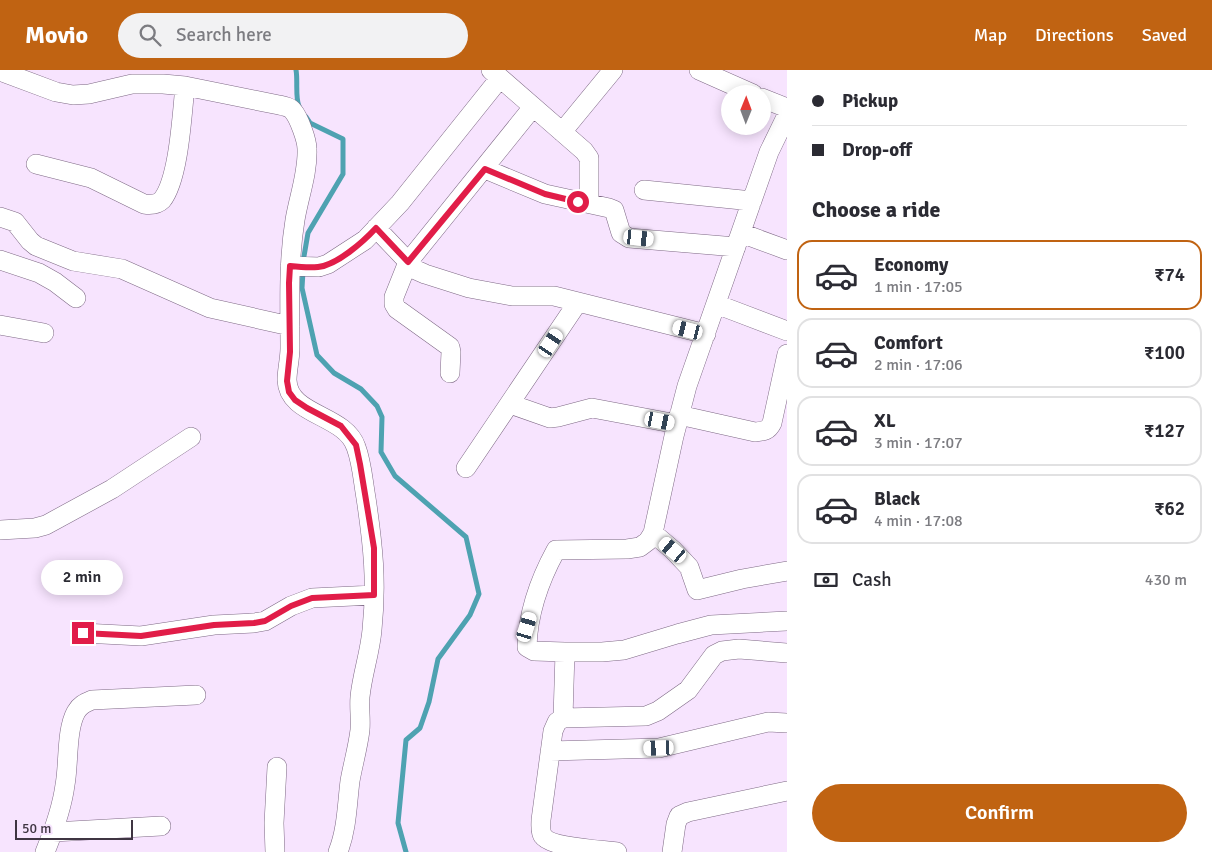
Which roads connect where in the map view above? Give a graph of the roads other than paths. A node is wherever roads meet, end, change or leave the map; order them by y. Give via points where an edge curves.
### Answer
1 (613, 70) edge
2 (699, 70) edge
3 (0, 72) edge
4 (496, 74) edge
5 (733, 85) edge
6 (185, 86) junction
7 (771, 102) edge
8 (533, 107) junction
9 (787, 108) edge
10 (787, 116) edge
11 (562, 132) junction
12 (36, 164) dead end
13 (485, 169) junction
14 (644, 190) dead end
15 (752, 201) junction
16 (589, 203) junction
17 (0, 217) edge
18 (376, 228) junction
19 (739, 240) junction
20 (787, 250) edge
21 (0, 260) edge
22 (408, 262) junction
23 (294, 266) junction
24 (76, 298) dead end
25 (578, 302) junction
26 (716, 304) junction
27 (0, 325) edge
28 (290, 326) junction
29 (787, 330) edge
30 (44, 332) dead end
31 (706, 334) junction
32 (787, 354) edge
33 (450, 373) dead end
34 (510, 404) junction
35 (678, 420) junction
36 (190, 437) dead end
37 (466, 468) dead end
38 (0, 530) edge
39 (653, 533) junction
40 (787, 571) edge
41 (374, 595) junction
42 (787, 621) edge
43 (83, 633) dead end
44 (565, 652) junction
45 (787, 652) edge
46 (196, 695) dead end
47 (564, 718) junction
48 (787, 722) edge
49 (550, 751) junction
50 (278, 767) dead end
51 (787, 791) edge
52 (161, 826) dead end
53 (53, 832) junction
54 (45, 852) edge
55 (275, 852) edge
56 (338, 852) edge
57 (617, 852) edge
58 (672, 852) edge

1 - 11 street
2 - 5 street
3 - 6 street via 73,95 132,84
4 - 8 street
4 - 18 street via 400,203
6 - 12 street via 174,168 161,201 153,205 144,204 91,178
6 - 23 street via 279,105 294,112 307,147 307,160 295,220
7 - 9 street
8 - 11 street
8 - 13 street
10 - 15 street via 769,152
11 - 16 street via 589,158
13 - 16 street via 545,194
13 - 22 street
14 - 15 street
15 - 19 street
16 - 19 street via 614,210 621,233 629,238
17 - 28 street via 15,222 36,246 73,261 122,269 210,308
18 - 22 street
18 - 23 street via 337,260 319,267
19 - 20 street
19 - 26 street
21 - 24 street via 39,273
22 - 25 street via 425,274 469,288 512,296 554,296
22 - 33 street via 396,289 394,304 450,347
23 - 28 street via 289,283
25 - 31 street
25 - 34 street
26 - 29 street
26 - 31 street
27 - 30 street
28 - 41 street via 289,392 301,404 341,426 356,445 374,548
31 - 35 street
32 - 35 street via 770,428 755,432
34 - 35 street via 550,418 592,408
34 - 37 street
35 - 39 street
36 - 38 street via 112,488 46,525
39 - 40 street via 689,567 697,590
39 - 44 street via 640,547 556,550 533,603 526,647 534,651
41 - 43 street via 312,598 265,621 254,623 214,625 141,636
41 - 56 street via 372,632 362,681 357,752 345,829
42 - 44 street via 711,626 624,650
44 - 47 street
45 - 47 street via 722,651 714,655 688,690 646,716
46 - 53 street via 92,700 82,705 71,726 66,784
47 - 49 street via 557,722 553,731
48 - 49 street via 768,722 659,748
49 - 57 street via 541,820 543,837 559,844
50 - 55 street
51 - 58 street via 680,816
52 - 53 street
53 - 54 street

